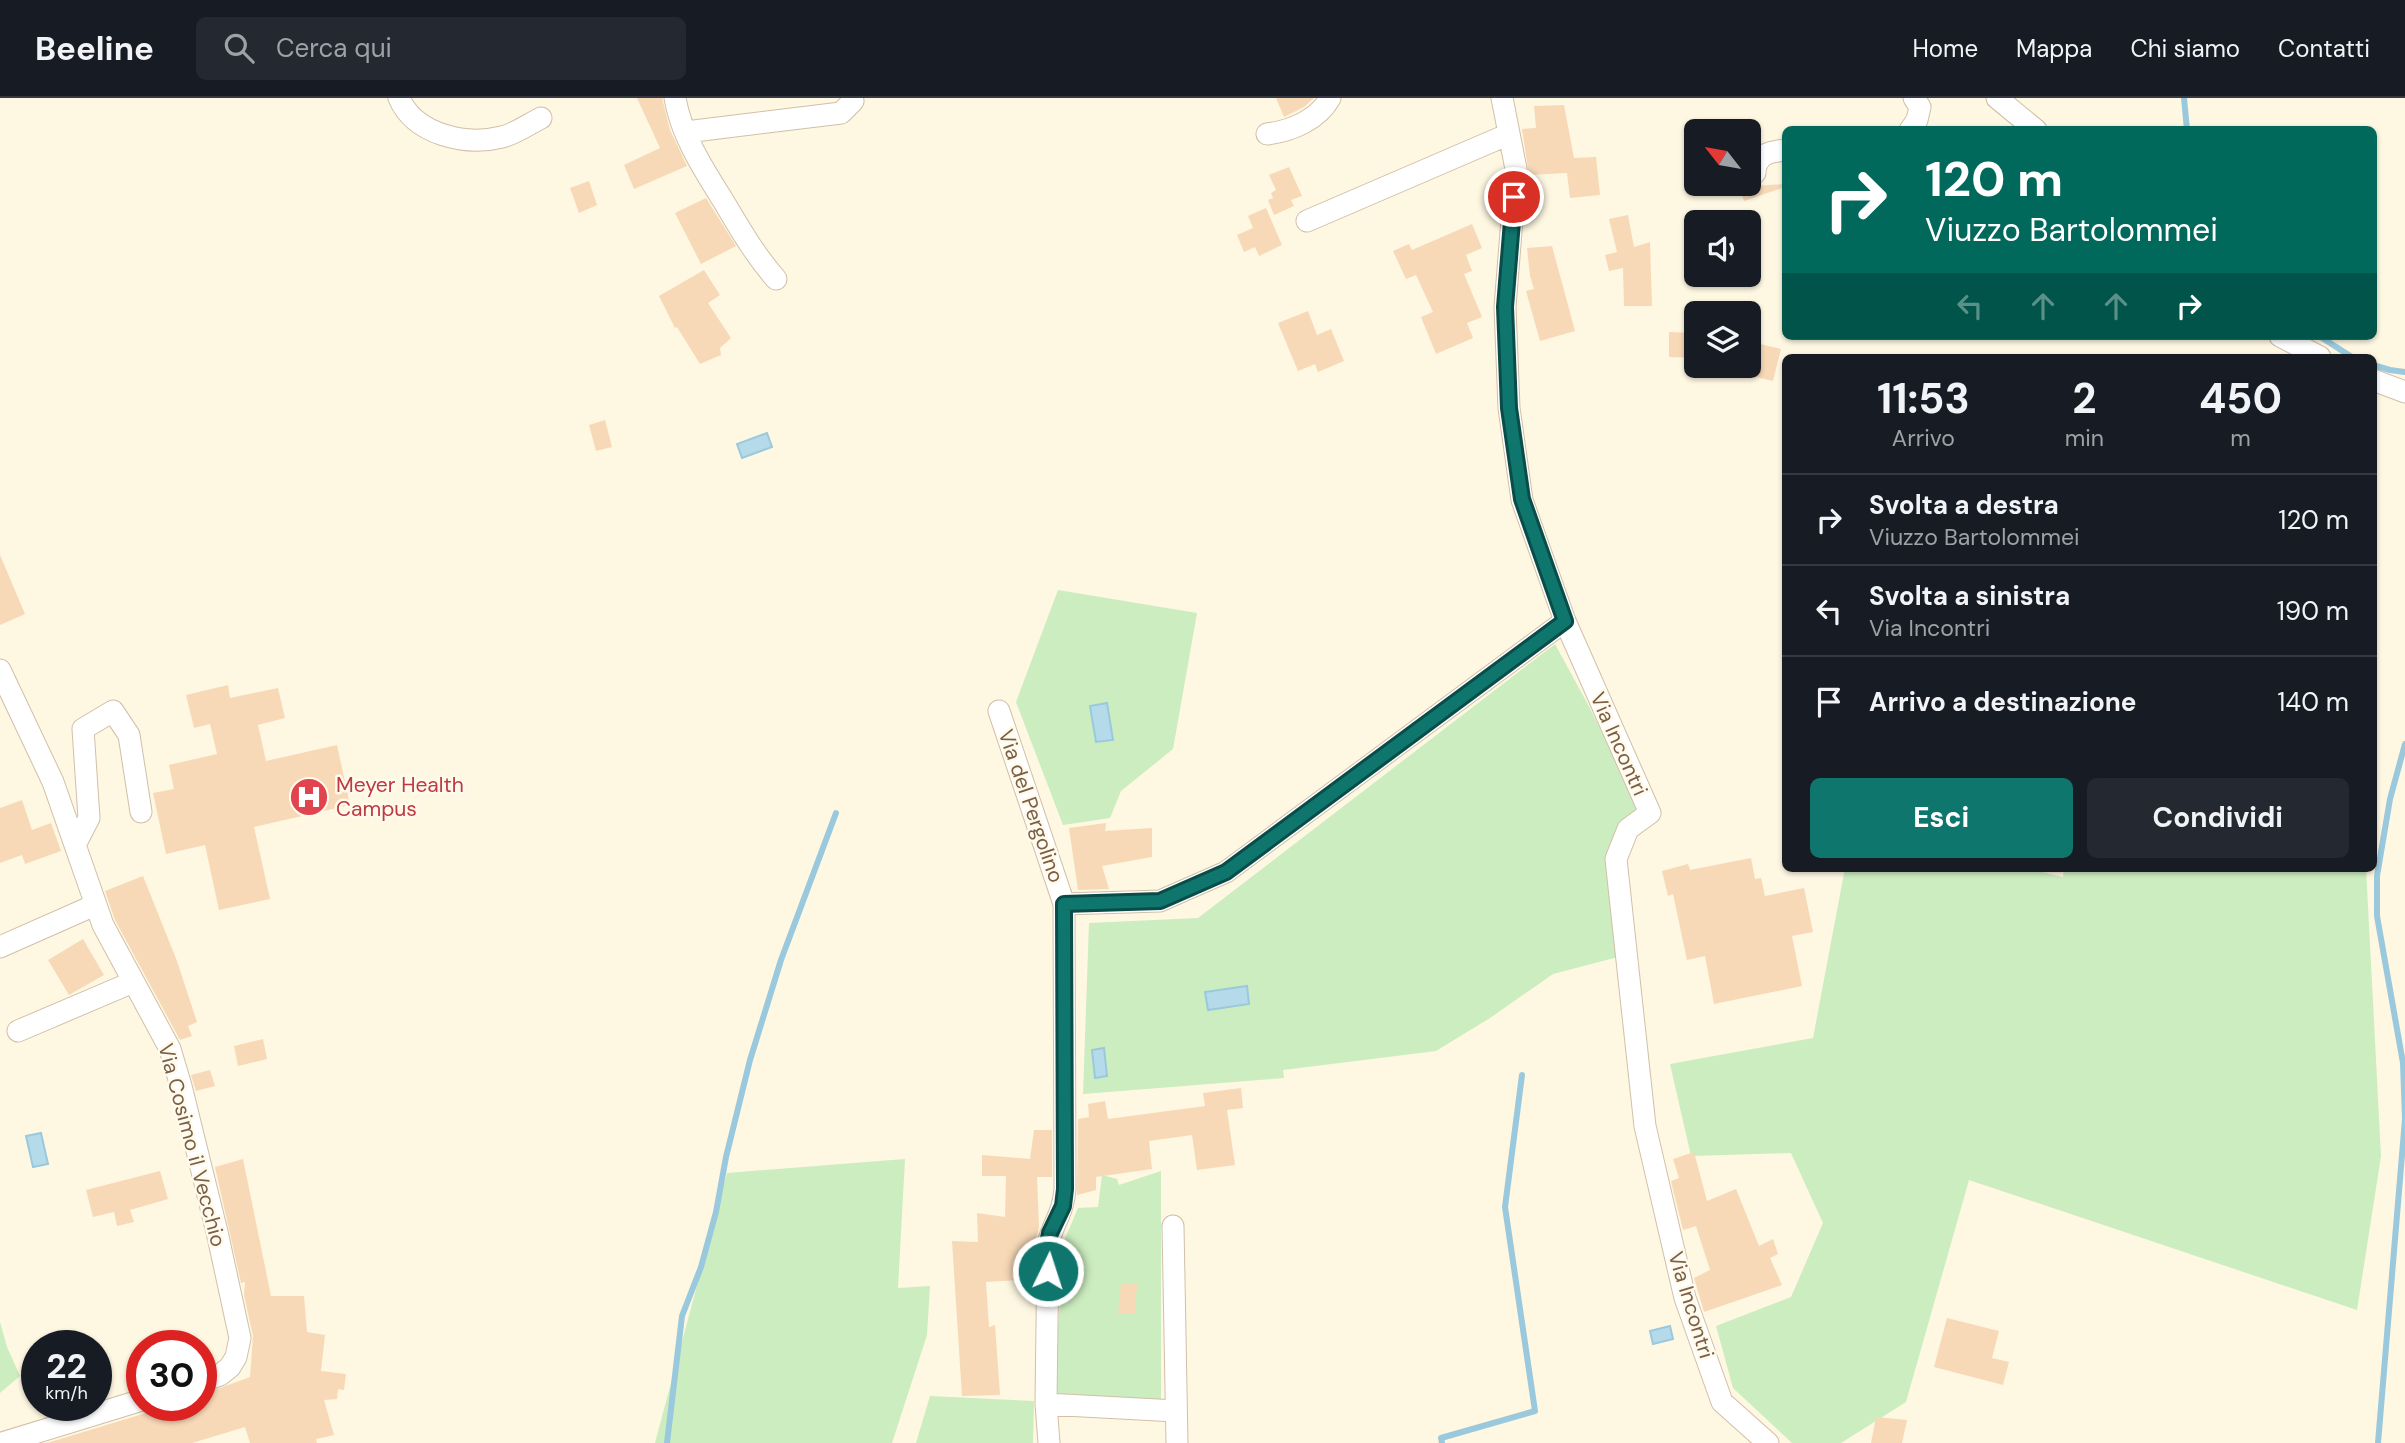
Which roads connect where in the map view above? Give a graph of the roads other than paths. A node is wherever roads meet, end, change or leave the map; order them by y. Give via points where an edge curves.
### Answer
1 (399, 98) edge
2 (674, 98) edge
3 (852, 98) edge
4 (1330, 98) edge
5 (1502, 98) edge
6 (1914, 98) edge
7 (1997, 98) edge
8 (541, 118) dead end
9 (1913, 126) edge
10 (2031, 126) edge
11 (686, 132) junction
12 (1267, 134) dead end
13 (1509, 134) junction
14 (1782, 150) edge
15 (1761, 156) edge
16 (1307, 221) dead end
17 (776, 279) dead end
18 (2288, 340) edge
19 (2314, 354) edge
20 (2377, 382) edge
21 (2405, 392) edge
22 (1565, 621) junction
23 (0, 670) edge
24 (999, 711) dead end
25 (141, 812) dead end
26 (75, 845) junction
27 (1064, 904) junction
28 (95, 905) junction
29 (0, 947) edge
30 (133, 982) junction
31 (18, 1031) dead end
32 (1173, 1226) dead end
33 (217, 1376) edge
34 (1046, 1404) junction
35 (126, 1405) edge
36 (1176, 1411) junction
37 (2, 1443) edge
38 (1049, 1443) edge
39 (1177, 1443) edge
40 (1768, 1443) edge

1 - 8 street via 423,126 474,142 505,137
2 - 11 street
3 - 11 street via 841,113
4 - 12 street via 1323,111 1286,132
5 - 13 street, Via Incontri
6 - 9 street via 1920,107
7 - 10 street
11 - 17 street via 758,259
13 - 16 street
13 - 22 street, Via Incontri via 1516,169 1505,307 1509,408 1522,499
14 - 15 street
18 - 19 street
20 - 21 street
22 - 27 street via 1226,872 1160,901
22 - 40 street, Via Incontri via 1650,813 1628,829 1616,859 1645,1126 1685,1298 1722,1402
23 - 26 street, Via Cosimo il Vecchio via 53,782
24 - 27 street, Via del Pergolino
25 - 26 street via 129,735 113,711 82,729 89,818
26 - 28 street, Via Cosimo il Vecchio
27 - 34 street, Via del Pergolino via 1065,1189 1048,1244
28 - 29 street
28 - 30 street, Via Cosimo il Vecchio
30 - 31 street
30 - 33 street, Via Cosimo il Vecchio via 170,1049 240,1333 236,1357
32 - 36 street
34 - 36 street
34 - 38 street, Via del Pergolino
35 - 37 street
36 - 39 street

